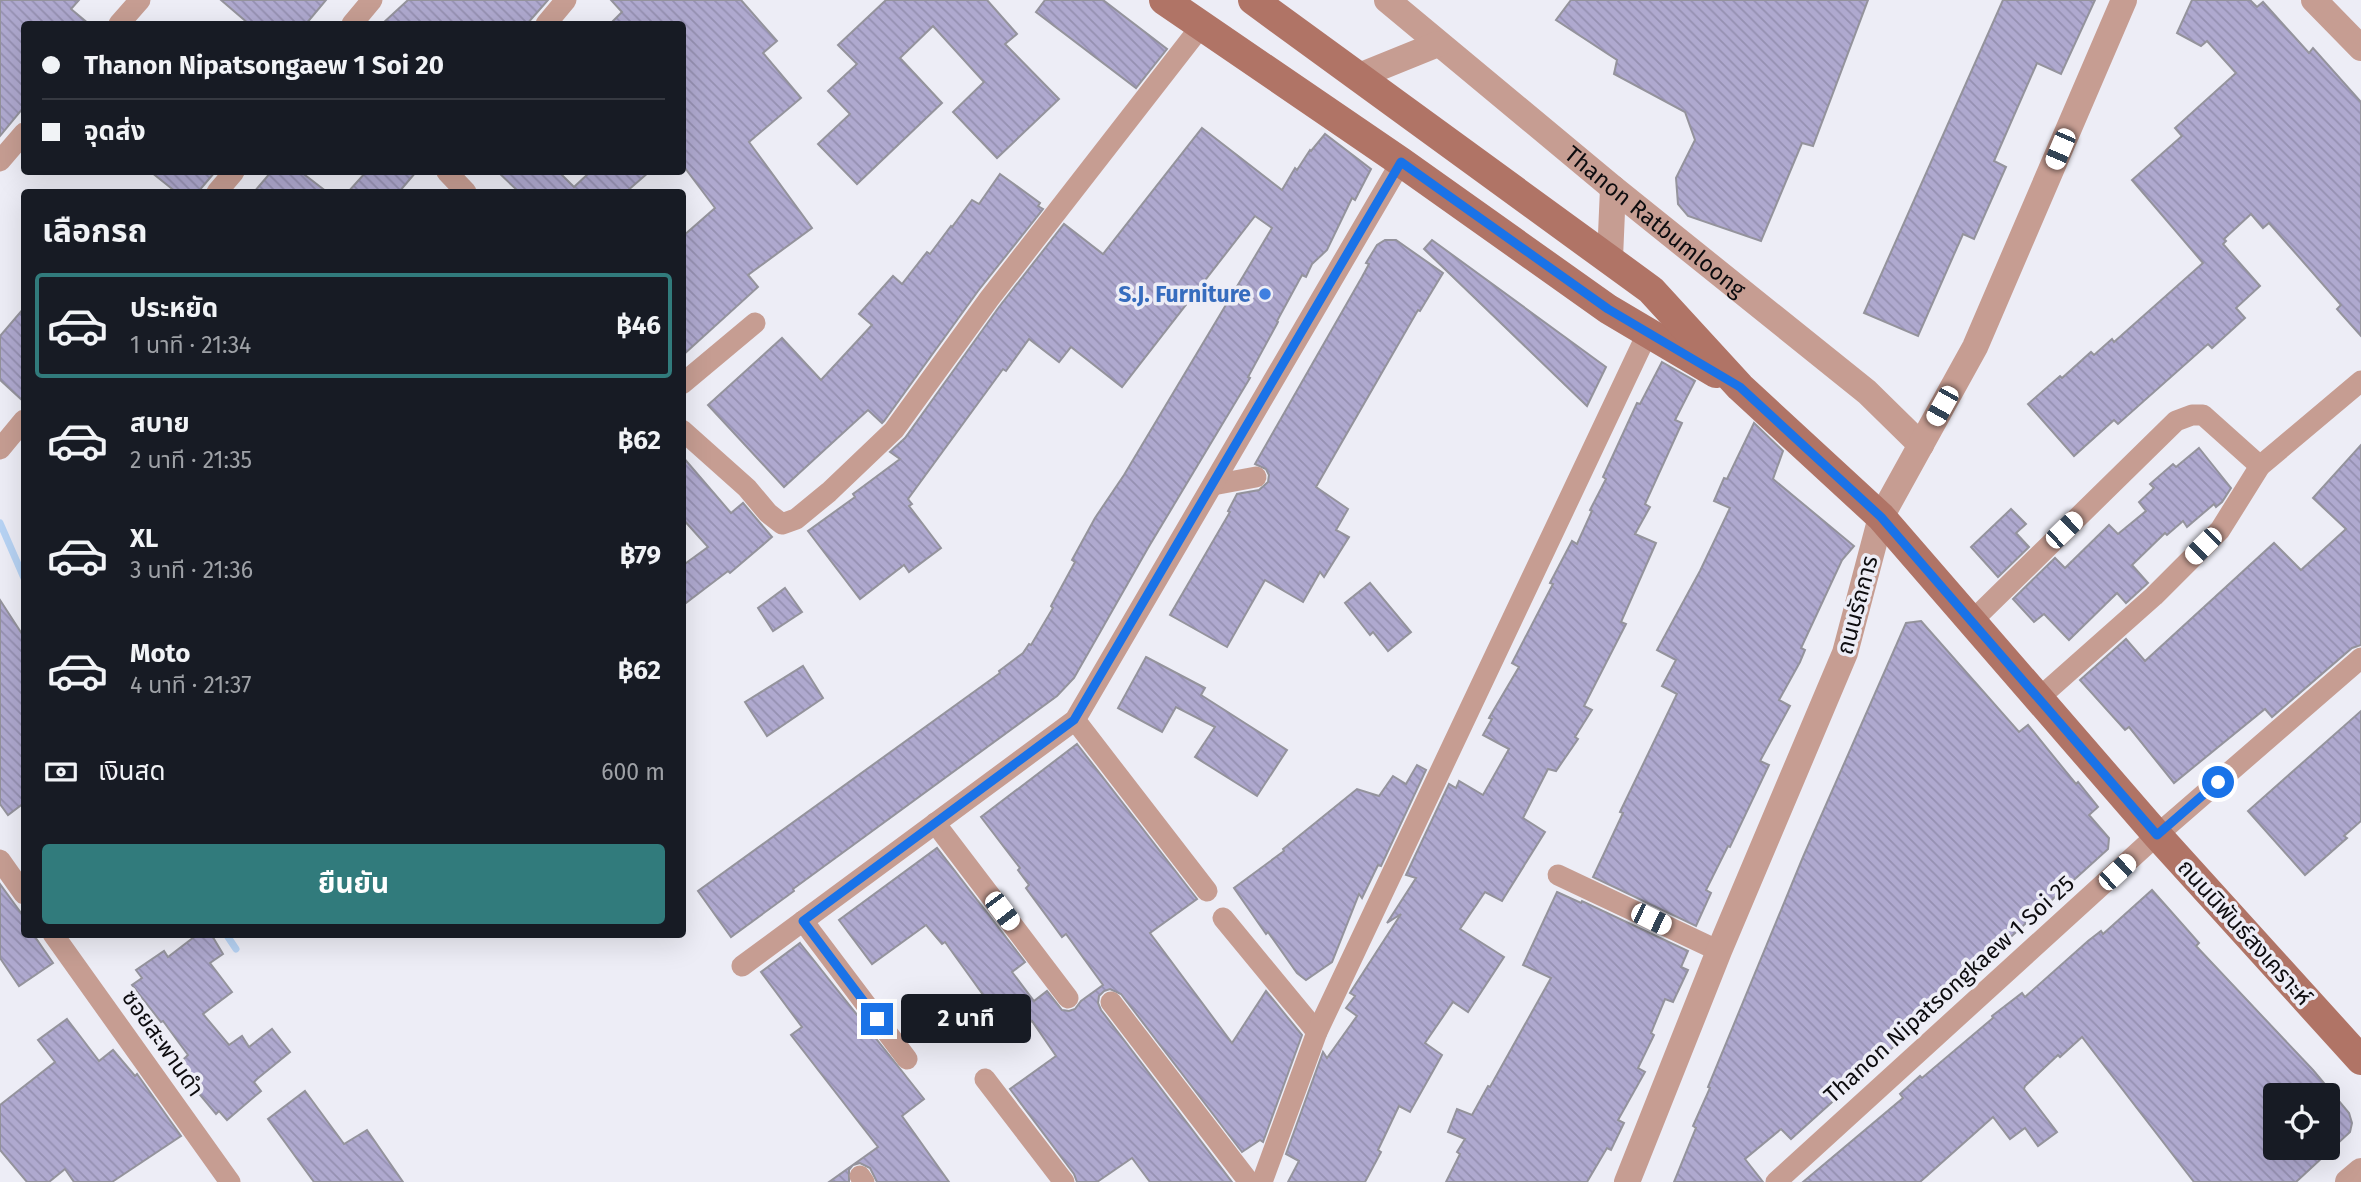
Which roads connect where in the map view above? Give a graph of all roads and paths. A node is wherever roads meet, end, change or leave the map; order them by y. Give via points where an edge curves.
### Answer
1 (140, 0) edge
2 (372, 0) edge
3 (566, 0) edge
4 (1164, 0) edge
5 (1253, 0) edge
6 (1387, 0) edge
7 (2124, 0) edge
8 (2314, 0) edge
9 (122, 21) edge
10 (354, 21) edge
11 (548, 21) edge
12 (1202, 25) junction
13 (1438, 44) junction
14 (2361, 48) edge
15 (1359, 76) junction
16 (21, 136) edge
17 (0, 161) edge
18 (1401, 162) junction
19 (231, 175) edge
20 (450, 175) edge
21 (1613, 188) junction
22 (220, 189) edge
23 (463, 189) edge
24 (1609, 258) junction
25 (755, 323) dead end
26 (1647, 334) junction
27 (686, 381) edge
28 (2361, 381) edge
29 (1740, 387) junction
30 (21, 424) edge
31 (686, 434) edge
32 (1921, 445) junction
33 (0, 449) edge
34 (2260, 466) junction
35 (1256, 477) dead end
36 (1213, 485) junction
37 (1881, 517) junction
38 (1971, 622) junction
39 (2361, 658) edge
40 (2039, 698) junction
41 (1074, 720) junction
42 (935, 823) junction
43 (2157, 835) junction
44 (0, 860) edge
45 (1558, 875) dead end
46 (21, 890) edge
47 (1207, 891) dead end
48 (1223, 918) dead end
49 (803, 921) junction
50 (56, 938) edge
51 (1719, 951) junction
52 (743, 966) dead end
53 (1068, 998) dead end
54 (1111, 1002) dead end
55 (1317, 1032) junction
56 (907, 1059) dead end
57 (2361, 1060) edge
58 (985, 1079) dead end
59 (2361, 1171) edge
60 (230, 1182) edge
61 (1065, 1182) edge
62 (1249, 1182) edge
63 (1262, 1182) edge
64 (1627, 1182) edge
65 (1776, 1182) edge
66 (2348, 1182) edge

1 - 9 street
2 - 10 street
3 - 11 street
4 - 12 main road
5 - 15 main road
6 - 13 street, Thanon Ratbumloong
7 - 32 street, ถนนรัถการ via 1975,347
8 - 14 street
12 - 18 main road
12 - 31 street via 989,299 894,430 796,519 782,524 775,520
13 - 15 street
13 - 21 street, Thanon Ratbumloong
15 - 24 main road
16 - 17 street
18 - 26 main road
18 - 36 street
19 - 22 street
20 - 23 street
21 - 24 street
21 - 32 street, Thanon Ratbumloong via 1867,393
24 - 29 main road via 1651,290
25 - 27 street
26 - 29 main road
26 - 55 street
28 - 34 street
29 - 37 main road, ถนนนิพันธ์สงเคราะห์
30 - 33 street
32 - 37 street, ถนนรัถการ
34 - 38 street via 2203,415 2176,421
34 - 40 street via 2220,530
35 - 36 street
36 - 41 street
37 - 38 main road, ถนนนิพันธ์สงเคราะห์
37 - 51 street, ถนนรัถการ via 1845,653
38 - 40 main road, ถนนนิพันธ์สงเคราะห์
39 - 43 street, Thanon Nipatsongkaew 1 Soi 25
40 - 43 main road, ถนนนิพันธ์สงเคราะห์
41 - 42 street
41 - 47 street
42 - 49 street
42 - 53 street
43 - 57 main road, ถนนนิพันธ์สงเคราะห์
43 - 65 street, Thanon Nipatsongkaew 1 Soi 25
44 - 46 street
45 - 51 street
48 - 55 street
49 - 52 street
49 - 56 street
50 - 60 street, ซอยสะพานดำ
51 - 64 street, ถนนรัถการ
54 - 62 street
55 - 63 street
58 - 61 street
59 - 66 street

